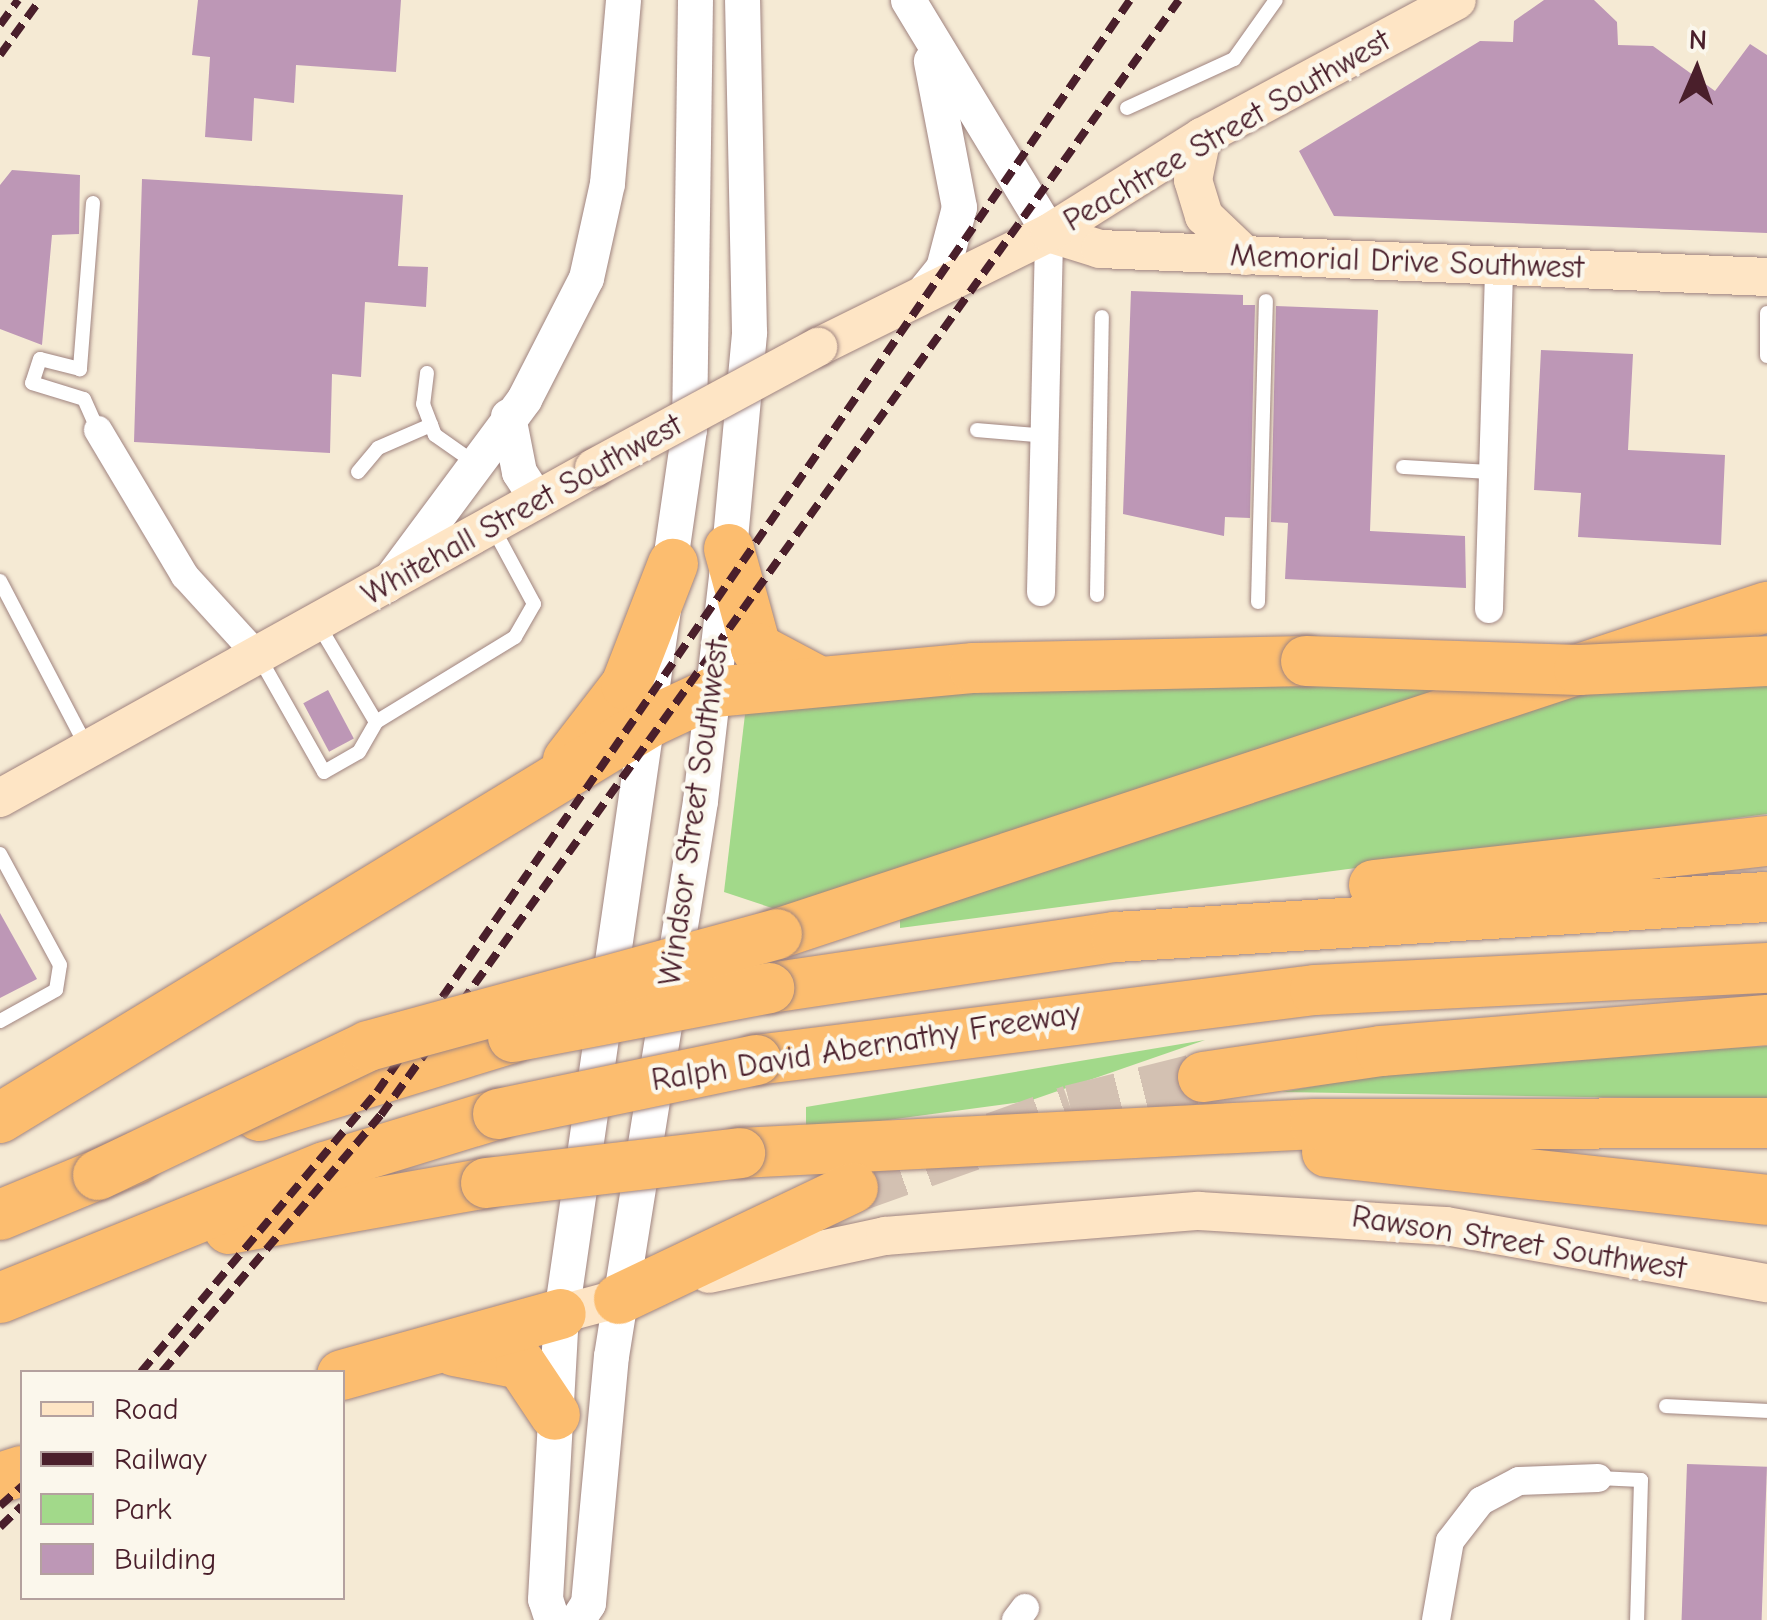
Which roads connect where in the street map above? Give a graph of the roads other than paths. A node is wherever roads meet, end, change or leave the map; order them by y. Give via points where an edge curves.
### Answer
1 (623, 0) edge
2 (694, 0) edge
3 (742, 0) edge
4 (908, 0) edge
5 (1290, 0) edge
6 (1457, 0) edge
7 (1274, 2) edge
8 (924, 36) junction
9 (1127, 108) dead end
10 (1202, 137) junction
11 (93, 203) dead end
12 (1050, 232) junction
13 (1246, 256) junction
14 (1498, 266) junction
15 (1767, 277) edge
16 (921, 295) junction
17 (1266, 301) dead end
18 (1767, 313) edge
19 (1102, 317) dead end
20 (1767, 356) edge
21 (427, 372) dead end
22 (508, 416) junction
23 (431, 426) junction
24 (98, 430) joint
25 (977, 430) dead end
26 (1048, 436) junction
27 (472, 461) junction
28 (1403, 467) dead end
29 (358, 472) dead end
30 (1491, 472) junction
31 (537, 500) junction
32 (492, 525) junction
33 (730, 549) junction
34 (674, 564) junction
35 (0, 581) edge
36 (386, 585) junction
37 (1040, 592) dead end
38 (1097, 594) dead end
39 (1258, 602) dead end
40 (1767, 608) edge
41 (1490, 609) dead end
42 (317, 624) junction
43 (259, 657) junction
44 (1767, 662) edge
45 (820, 682) junction
46 (714, 692) junction
47 (376, 722) junction
48 (652, 722) junction
49 (89, 750) junction
50 (537, 794) junction
51 (0, 798) edge
52 (1767, 841) edge
53 (0, 854) edge
54 (1767, 897) edge
55 (1116, 937) junction
56 (1767, 968) edge
57 (1767, 1020) edge
58 (0, 1021) edge
59 (1204, 1077) tunnel mouth
60 (0, 1118) edge
61 (1756, 1123) edge
62 (1138, 1133) junction
63 (98, 1174) junction
64 (853, 1188) tunnel mouth
65 (1756, 1198) edge
66 (0, 1216) edge
67 (110, 1249) junction
68 (1767, 1283) edge
69 (0, 1298) edge
70 (619, 1298) junction
71 (562, 1314) junction
72 (419, 1354) junction
73 (345, 1374) edge
74 (1666, 1406) dead end
75 (1767, 1411) edge
76 (556, 1414) junction
77 (1598, 1478) joint
78 (552, 1620) edge
79 (577, 1620) edge
80 (1436, 1620) edge
81 (1636, 1620) edge

1 - 22 street via 608,182 586,278 550,358
2 - 34 street, Windsor Street Southwest via 694,345
3 - 33 street, Windsor Street Southwest via 749,332
4 - 8 street
5 - 7 lane
6 - 10 main road, Peachtree Street Southwest
7 - 9 lane via 1234,60
8 - 12 street
8 - 16 street via 959,207 942,268
10 - 12 main road, Peachtree Street Southwest
10 - 13 main road via 1193,180 1204,216
11 - 24 lane via 80,369 40,360 32,382 84,400
12 - 13 main road, Memorial Drive Southwest via 1100,249
12 - 16 main road, Whitehall Street Southwest
12 - 26 street
13 - 14 main road, Memorial Drive Southwest
14 - 15 main road, Memorial Drive Southwest
14 - 30 street
16 - 31 main road, Whitehall Street Southwest, bridge
17 - 39 lane
18 - 20 lane
19 - 38 lane
21 - 23 lane
22 - 27 street
22 - 31 street via 519,472
23 - 27 lane
23 - 29 lane via 378,448
24 - 43 street via 185,576
25 - 26 lane
26 - 37 street
27 - 36 street
28 - 30 lane
30 - 41 street
31 - 32 main road, Whitehall Street Southwest
32 - 36 main road, Whitehall Street Southwest
32 - 47 lane via 534,604 515,637
33 - 45 highway via 756,648
33 - 46 street, Windsor Street Southwest
34 - 48 street, Windsor Street Southwest
34 - 50 highway via 626,685
35 - 49 lane
36 - 42 main road, Whitehall Street Southwest
40 - 63 highway, bridge via 777,934 368,1046
42 - 43 main road, Whitehall Street Southwest
42 - 47 lane
43 - 47 lane via 324,772 359,752
43 - 49 main road, Whitehall Street Southwest
44 - 45 highway, bridge via 1579,670 1306,661 974,668
45 - 46 highway
46 - 48 highway
46 - 70 street, Windsor Street Southwest
48 - 50 highway
48 - 71 street, Windsor Street Southwest
49 - 51 main road, Whitehall Street Southwest
50 - 60 highway
52 - 55 highway via 1325,890
53 - 58 lane via 60,965 56,990
54 - 55 highway
55 - 63 highway, bridge via 768,988 512,1038
56 - 67 highway, Ralph David Abernathy Freeway, bridge via 1315,990 756,1060 498,1114 360,1155
57 - 59 highway via 1381,1051
61 - 62 highway
62 - 65 highway
62 - 67 highway, bridge via 740,1152 486,1183
63 - 66 highway
64 - 70 highway
67 - 69 highway, Ralph David Abernathy Freeway
68 - 70 main road, Rawson Street Southwest via 1446,1226 1199,1211 885,1236
70 - 71 main road, Rawson Street Southwest
70 - 79 street, Windsor Street Southwest via 588,1603
71 - 72 highway
71 - 76 street, Windsor Street Southwest
72 - 73 highway
72 - 76 highway via 476,1350 522,1364
74 - 75 lane
76 - 78 street, Windsor Street Southwest via 545,1599
77 - 80 street via 1519,1482 1481,1501 1450,1541
77 - 81 lane via 1641,1480

